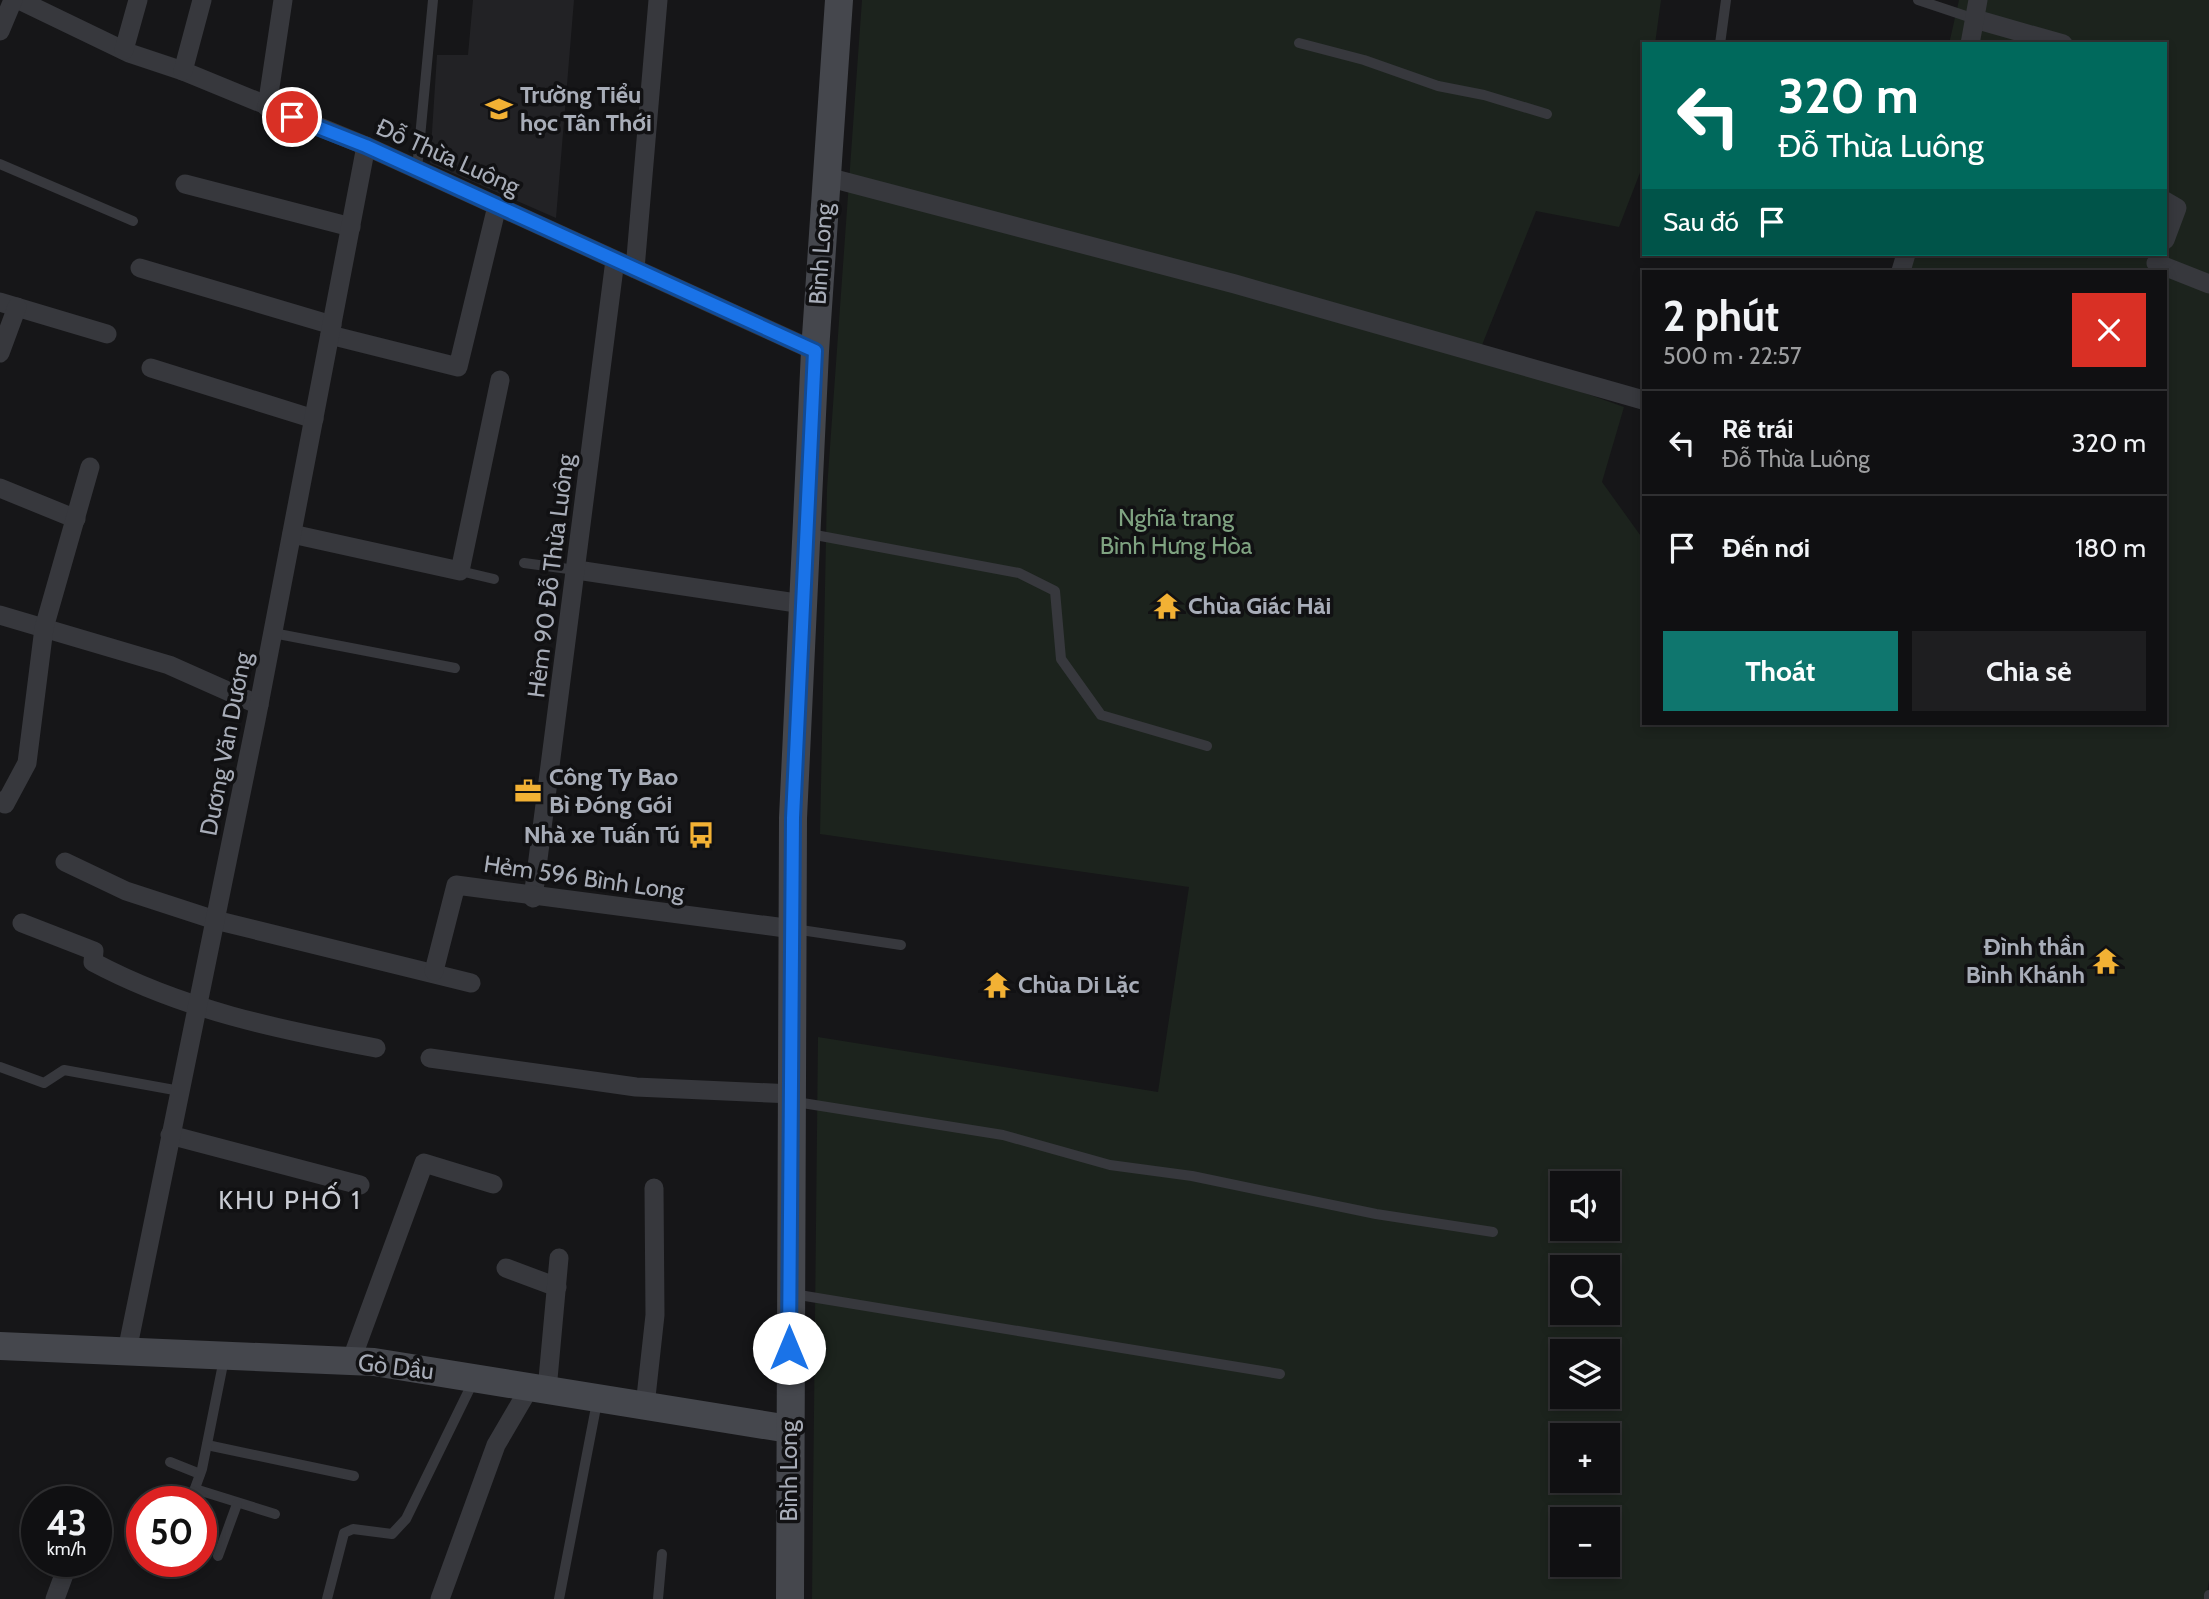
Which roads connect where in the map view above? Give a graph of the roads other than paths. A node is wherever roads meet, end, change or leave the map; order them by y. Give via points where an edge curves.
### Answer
1 (13, 0) edge
2 (19, 0) edge
3 (138, 0) edge
4 (202, 0) edge
5 (283, 0) edge
6 (433, 0) edge
7 (658, 0) edge
8 (839, 0) edge
9 (1726, 0) edge
10 (1918, 0) edge
11 (1976, 9) edge
12 (0, 31) edge
13 (1720, 42) edge
14 (1970, 42) edge
15 (2058, 42) edge
16 (1299, 43) dead end
17 (124, 50) junction
18 (183, 71) junction
19 (267, 107) junction
20 (1547, 114) dead end
21 (366, 146) junction
22 (0, 164) edge
23 (417, 169) junction
24 (827, 177) junction
25 (185, 184) dead end
26 (2167, 202) edge
27 (497, 206) junction
28 (134, 221) dead end
29 (351, 226) junction
30 (2167, 235) edge
31 (615, 260) junction
32 (2156, 263) edge
33 (140, 268) dead end
34 (635, 269) junction
35 (2209, 284) edge
36 (8, 305) edge
37 (331, 330) junction
38 (107, 334) dead end
39 (815, 351) junction
40 (0, 353) edge
41 (151, 368) dead end
42 (500, 380) dead end
43 (1642, 400) edge
44 (314, 419) junction
45 (90, 467) dead end
46 (0, 488) edge
47 (76, 519) junction
48 (292, 534) junction
49 (806, 534) junction
50 (524, 563) dead end
51 (577, 570) junction
52 (460, 571) junction
53 (494, 579) dead end
54 (803, 604) junction
55 (0, 615) edge
56 (44, 628) junction
57 (273, 633) junction
58 (455, 668) dead end
59 (259, 705) junction
60 (1207, 746) dead end
61 (0, 801) edge
62 (65, 862) dead end
63 (533, 898) junction
64 (215, 920) junction
65 (22, 923) dead end
66 (793, 929) junction
67 (901, 945) dead end
68 (434, 971) junction
69 (471, 982) dead end
70 (197, 1009) junction
71 (376, 1048) dead end
72 (430, 1058) dead end
73 (0, 1067) edge
74 (180, 1091) junction
75 (792, 1097) junction
76 (170, 1135) junction
77 (493, 1184) dead end
78 (360, 1185) dead end
79 (654, 1188) dead end
80 (1493, 1232) dead end
81 (559, 1258) dead end
82 (506, 1268) dead end
83 (557, 1287) junction
84 (790, 1294) junction
85 (0, 1346) edge
86 (128, 1351) junction
87 (225, 1354) junction
88 (351, 1361) junction
89 (1280, 1374) dead end
90 (474, 1378) junction
91 (539, 1389) junction
92 (597, 1398) junction
93 (645, 1406) junction
94 (789, 1429) junction
95 (207, 1445) junction
96 (170, 1462) dead end
97 (200, 1474) junction
98 (354, 1476) dead end
99 (196, 1486) edge
100 (217, 1497) edge
101 (237, 1504) junction
102 (275, 1514) dead end
103 (662, 1553) dead end
104 (218, 1556) dead end
105 (63, 1577) edge
106 (55, 1599) edge
107 (327, 1599) edge
108 (440, 1599) edge
109 (559, 1599) edge
110 (657, 1599) edge
111 (790, 1599) edge

1 - 12 street
2 - 17 street, Đỗ Thừa Luông
3 - 17 street
4 - 18 street
5 - 19 street
6 - 23 lane
7 - 34 street
8 - 24 main road, Bình Long
9 - 13 lane
10 - 11 lane
11 - 14 street
11 - 15 street
16 - 20 lane
17 - 18 street, Đỗ Thừa Luông
18 - 19 street, Đỗ Thừa Luông
19 - 21 street, Đỗ Thừa Luông
21 - 23 street, Đỗ Thừa Luông
21 - 29 street, Dương Văn Dương
22 - 28 lane
23 - 27 street, Đỗ Thừa Luông
24 - 39 main road, Bình Long
24 - 43 street via 1235,284
25 - 29 street
26 - 30 street via 2177,208
27 - 31 street, Đỗ Thừa Luông
27 - 37 street via 458,367
29 - 37 street, Dương Văn Dương
31 - 34 street, Đỗ Thừa Luông
31 - 51 street, Hẻm 90 Đỗ Thừa Luông
32 - 35 street
33 - 37 street
34 - 39 street, Đỗ Thừa Luông
36 - 38 street
36 - 40 street
37 - 44 street, Dương Văn Dương
39 - 49 main road, Bình Long
41 - 44 street
42 - 52 street
44 - 48 street, Dương Văn Dương
45 - 47 street
46 - 47 street
47 - 56 street
48 - 52 street
48 - 57 street, Dương Văn Dương
49 - 54 main road, Bình Long
49 - 60 lane via 1019,573 1055,591 1061,659 1101,715
50 - 51 lane
51 - 54 street
51 - 63 street, Hẻm 90 Đỗ Thừa Luông
52 - 53 lane
54 - 66 main road, Bình Long
55 - 56 street
56 - 59 street via 169,665
56 - 61 street via 27,763 5,804
57 - 58 lane
57 - 59 street, Dương Văn Dương
59 - 64 street, Dương Văn Dương
62 - 64 street via 126,891
63 - 66 street, Hẻm 596 Bình Long
63 - 68 street, Hẻm 596 Bình Long via 456,886
64 - 68 street
64 - 70 street, Dương Văn Dương
65 - 70 street via 94,951 93,962
66 - 67 lane
66 - 75 main road, Bình Long
68 - 69 street
70 - 71 street
70 - 74 street, Dương Văn Dương
72 - 75 street via 636,1087
73 - 74 lane via 44,1083 64,1070
74 - 76 street, Dương Văn Dương
75 - 80 lane via 1003,1135 1110,1165
75 - 84 main road, Bình Long
76 - 78 street
76 - 86 street, Dương Văn Dương
77 - 88 street via 424,1163
79 - 93 street via 655,1315
81 - 83 street
82 - 83 street
83 - 91 street
84 - 89 lane
84 - 94 main road, Bình Long
85 - 86 main road, Gò Dầu
86 - 87 main road, Gò Dầu
87 - 88 main road, Gò Dầu
87 - 95 lane
88 - 90 main road, Gò Dầu
90 - 91 main road, Gò Dầu
90 - 107 lane via 406,1519 392,1534 344,1533
91 - 92 main road, Gò Dầu
91 - 108 street via 496,1445
92 - 93 main road, Gò Dầu
92 - 109 lane
93 - 94 main road, Gò Dầu
94 - 111 main road, Bình Long
95 - 97 lane
95 - 98 lane
96 - 97 lane
97 - 99 lane
100 - 101 lane
101 - 102 lane
101 - 104 lane
103 - 110 lane
105 - 106 street

